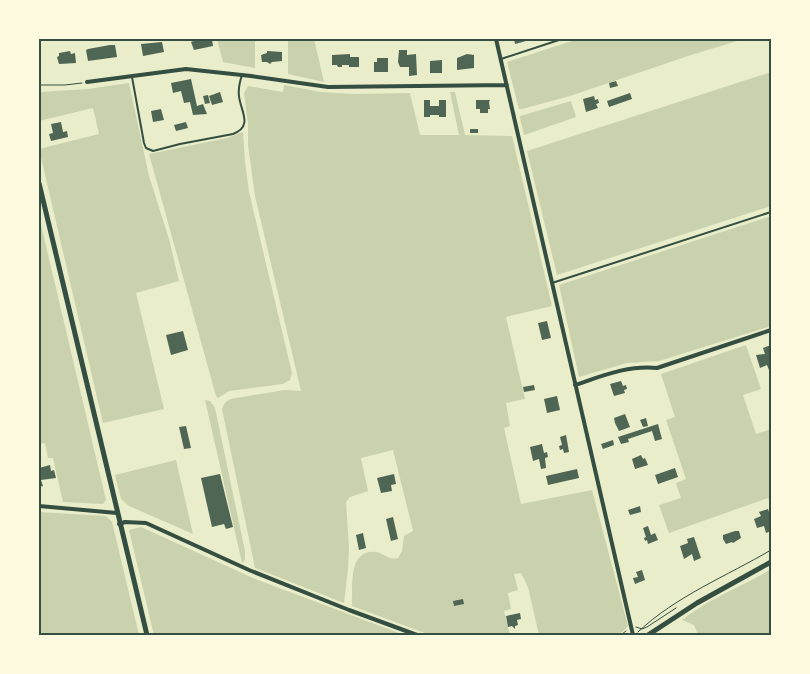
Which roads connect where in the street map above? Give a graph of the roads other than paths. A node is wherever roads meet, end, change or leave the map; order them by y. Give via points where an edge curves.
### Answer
1 (496, 39) edge
2 (562, 39) edge
3 (501, 59) junction
4 (132, 75) junction
5 (242, 75) junction
6 (87, 82) road end
7 (507, 85) junction
8 (39, 183) edge
9 (771, 212) edge
10 (552, 283) junction
11 (771, 330) edge
12 (575, 385) junction
13 (39, 506) edge
14 (117, 513) junction
15 (119, 524) junction
16 (771, 562) edge
17 (147, 635) edge
18 (417, 635) edge
19 (633, 635) edge
20 (648, 635) edge

1 - 3 street
2 - 3 lane
3 - 7 street
4 - 5 street via 186,68
4 - 5 lane via 144,144 153,151 239,132 244,124 239,96
4 - 6 street
5 - 7 street via 328,87
7 - 10 street
8 - 14 street
9 - 10 lane
10 - 12 street
11 - 12 street via 657,368 631,368
12 - 19 street
13 - 14 street
14 - 15 street
15 - 17 street
15 - 18 street via 146,523 249,570
16 - 20 street via 697,603

